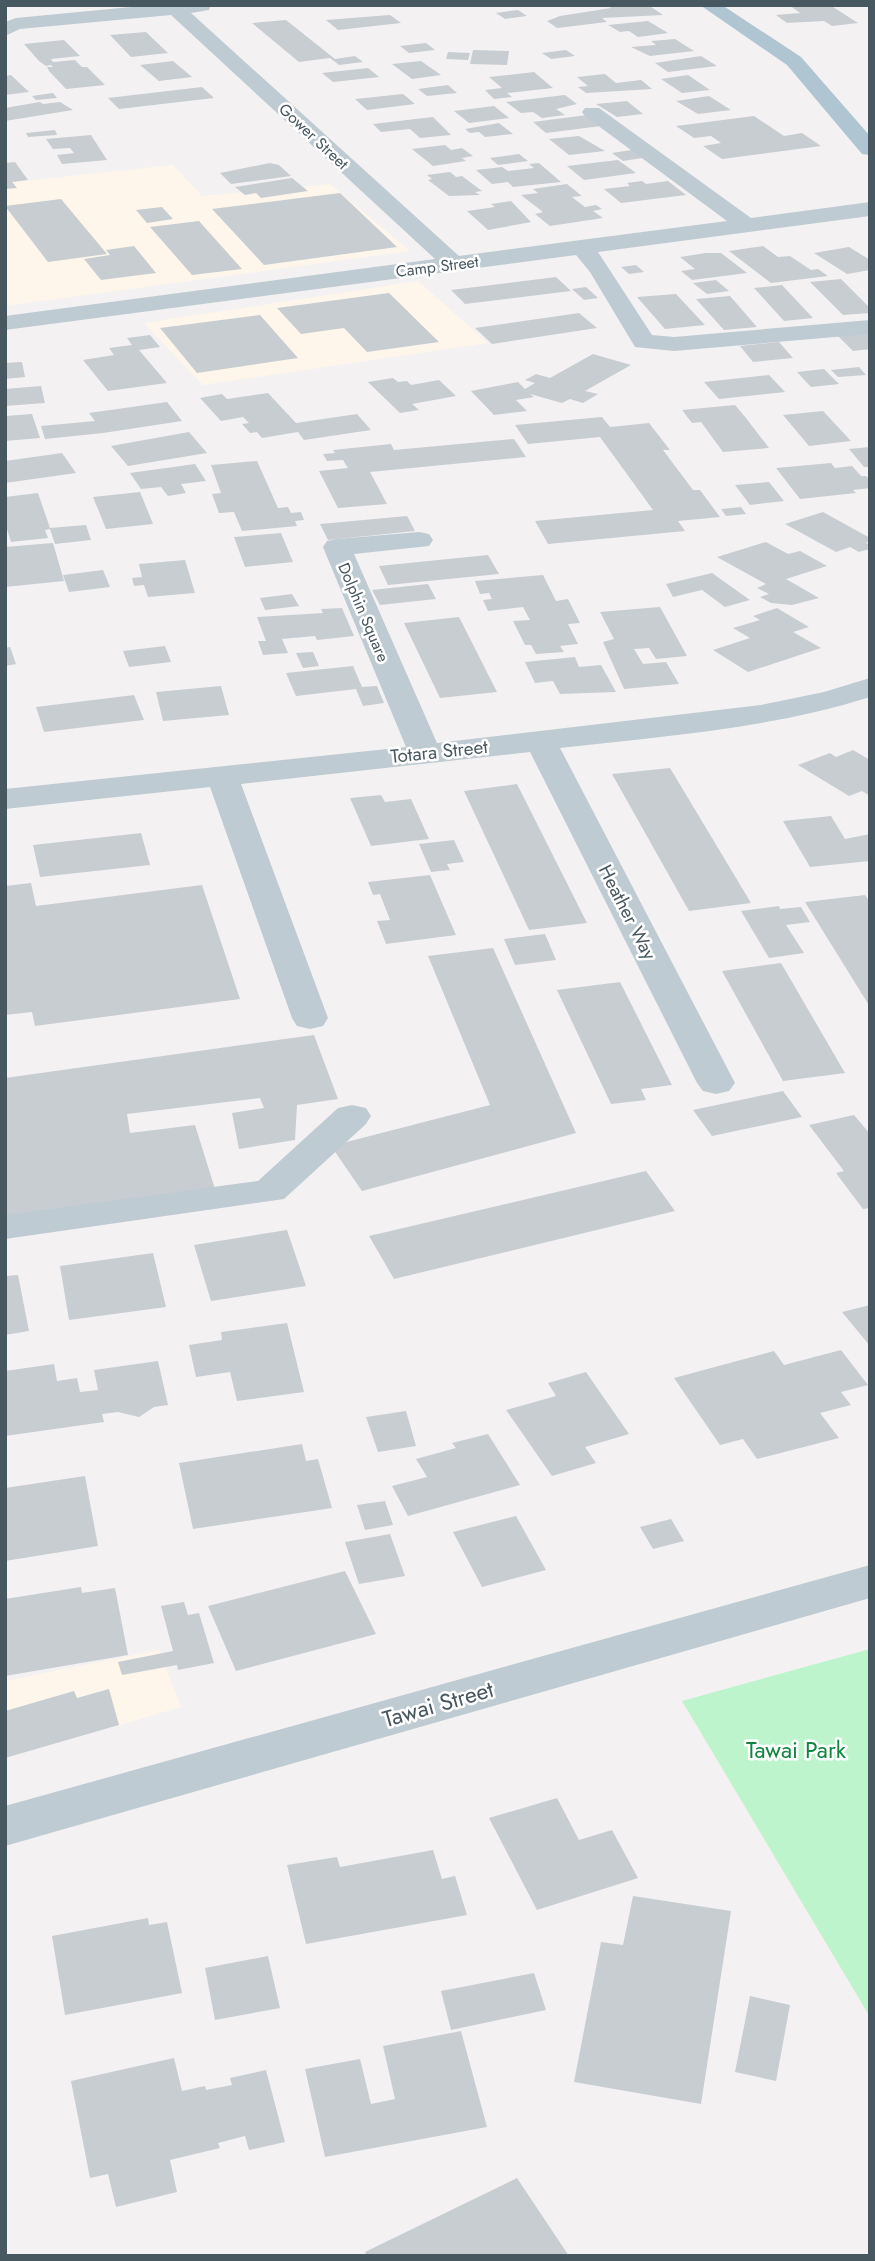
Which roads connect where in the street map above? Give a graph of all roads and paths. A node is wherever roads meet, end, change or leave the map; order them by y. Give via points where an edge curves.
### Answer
1 (24, 5) edge
2 (211, 5) edge
3 (709, 5) edge
4 (176, 9) junction
5 (38, 23) junction
6 (9, 26) edge
7 (592, 112) dead end
8 (870, 149) edge
9 (870, 209) edge
10 (748, 226) junction
11 (582, 248) junction
12 (453, 264) junction
13 (5, 323) edge
14 (870, 327) edge
15 (419, 540) dead end
16 (870, 687) edge
17 (540, 741) junction
18 (425, 752) junction
19 (222, 776) junction
20 (5, 799) edge
21 (310, 1018) dead end
22 (716, 1083) dead end
23 (352, 1116) dead end
24 (5, 1227) edge
25 (870, 1581) edge
26 (5, 1826) edge

1 - 5 street
2 - 4 street
3 - 8 main road via 794,61
4 - 5 street
4 - 12 street, Gower Street
5 - 6 street
7 - 10 street
9 - 10 street, Camp Street
10 - 11 street, Camp Street
11 - 12 street, Camp Street
11 - 14 street via 596,262 644,342 674,344
12 - 13 street, Camp Street
15 - 18 street, Dolphin Square via 337,547
16 - 17 street, Totara Street via 788,710
17 - 18 street, Totara Street
17 - 22 street, Heather Way
18 - 19 street, Totara Street
19 - 20 street, Totara Street
19 - 21 street
23 - 24 street via 270,1191
25 - 26 street, Tawai Street

